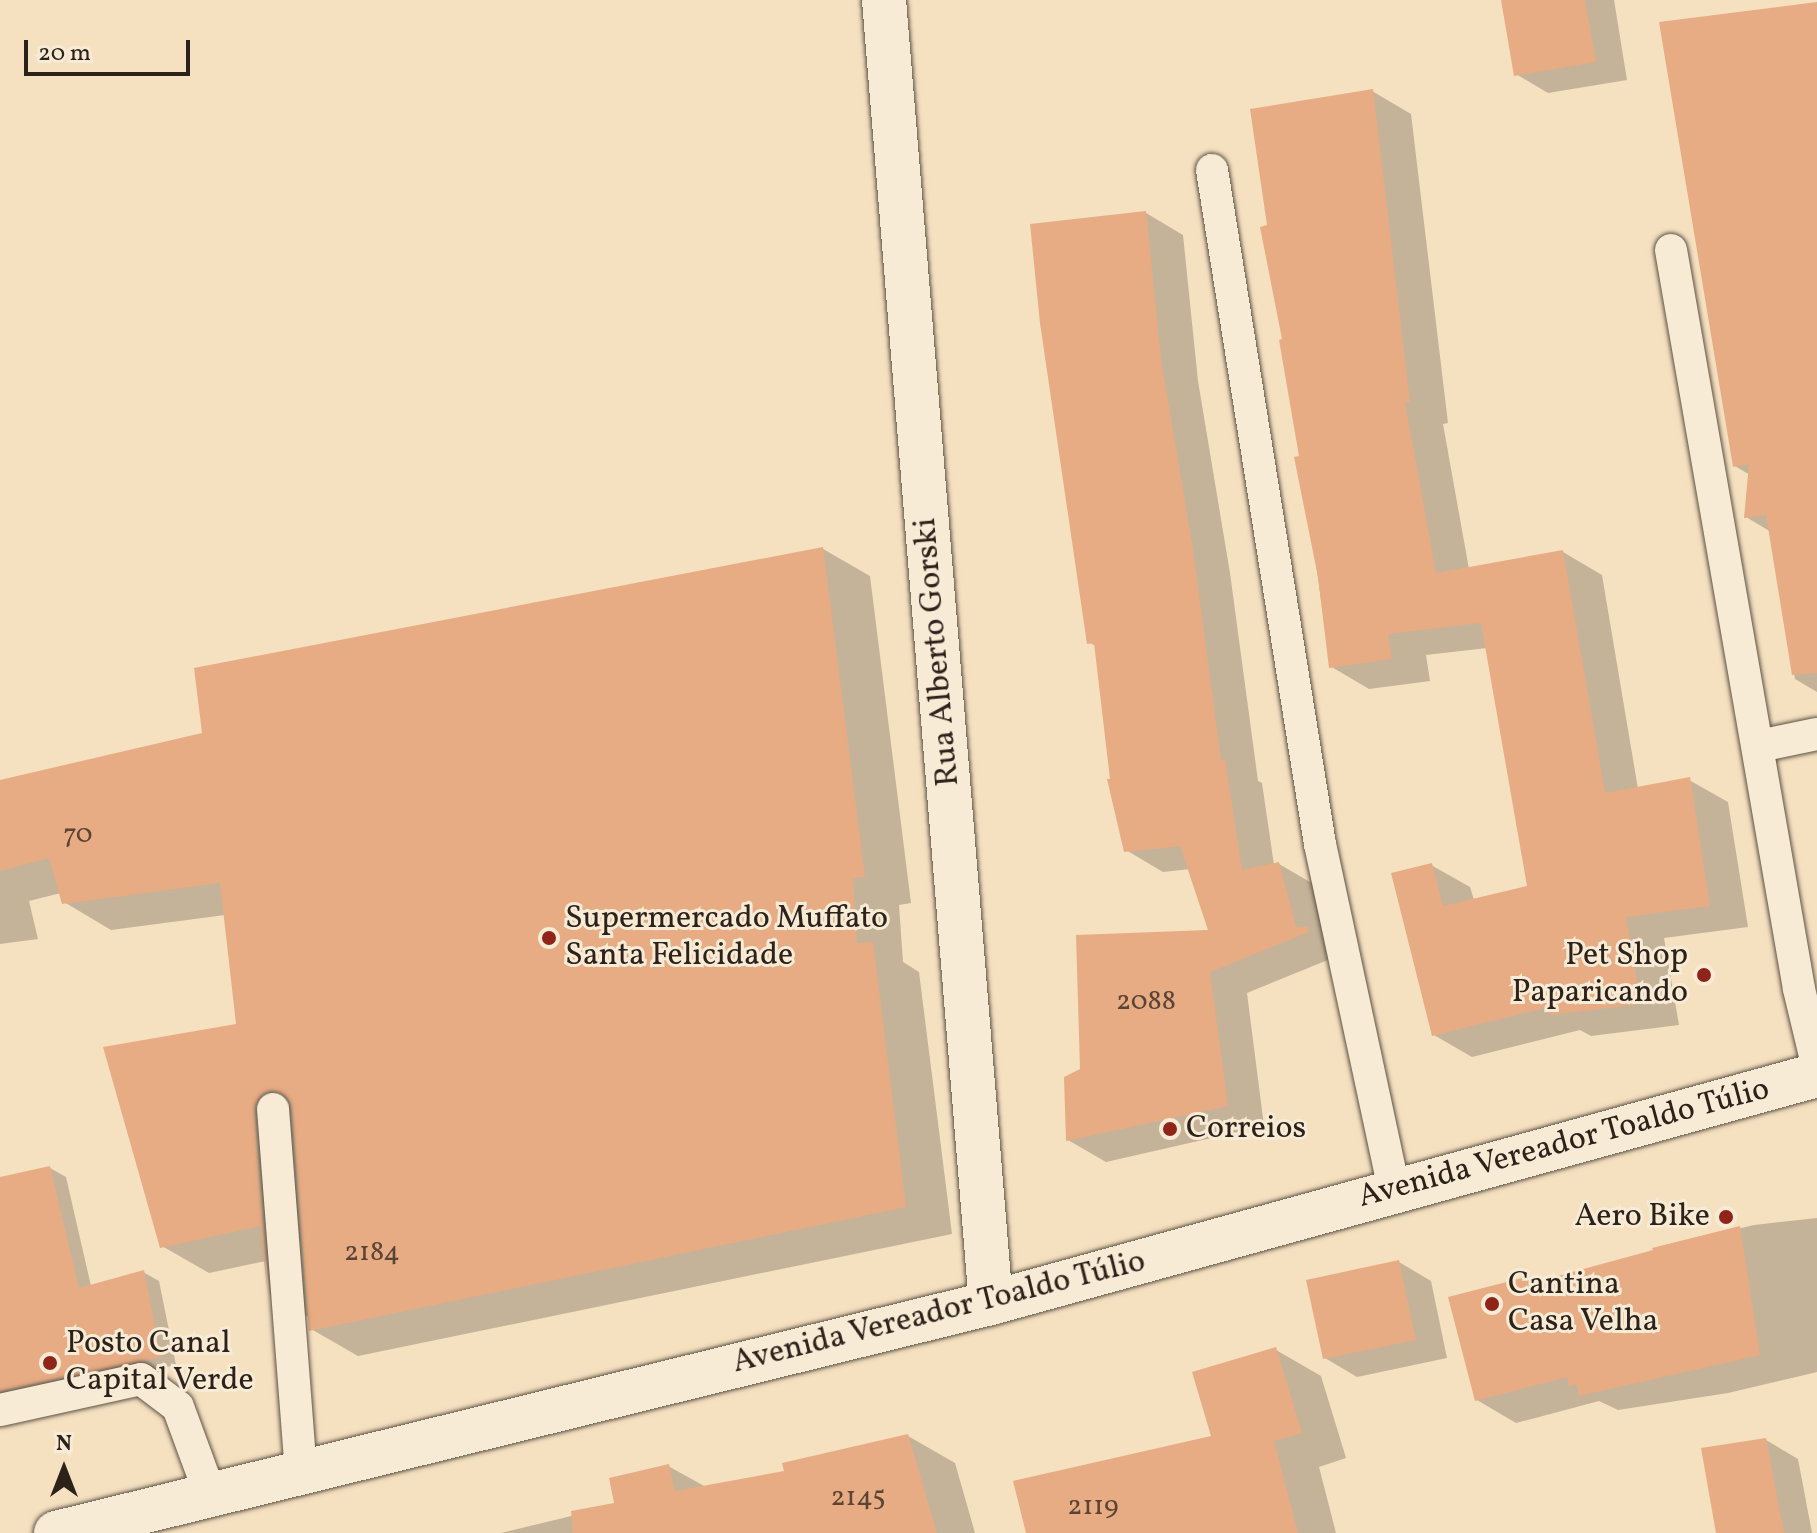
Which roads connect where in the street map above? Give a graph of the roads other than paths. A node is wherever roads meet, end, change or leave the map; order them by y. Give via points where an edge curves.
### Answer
1 (884, 0) edge
2 (1212, 170) dead end
3 (1671, 250) dead end
4 (1817, 734) edge
5 (1759, 746) junction
6 (1817, 1064) edge
7 (1817, 1075) edge
8 (273, 1109) dead end
9 (1394, 1190) junction
10 (991, 1303) junction
11 (0, 1410) edge
12 (301, 1470) junction
13 (210, 1494) junction
14 (56, 1533) edge

1 - 10 main road, Rua Alberto Gorski
2 - 9 lane via 1320,844
3 - 5 lane
4 - 5 lane
5 - 6 lane via 1799,989
7 - 9 main road, Avenida Vereador Toaldo Túlio
8 - 12 lane
9 - 10 main road, Avenida Vereador Toaldo Túlio
10 - 12 main road, Avenida Vereador Toaldo Túlio
11 - 13 lane via 141,1379 178,1407
12 - 13 main road, Avenida Vereador Toaldo Túlio
13 - 14 main road, Avenida Vereador Toaldo Túlio

